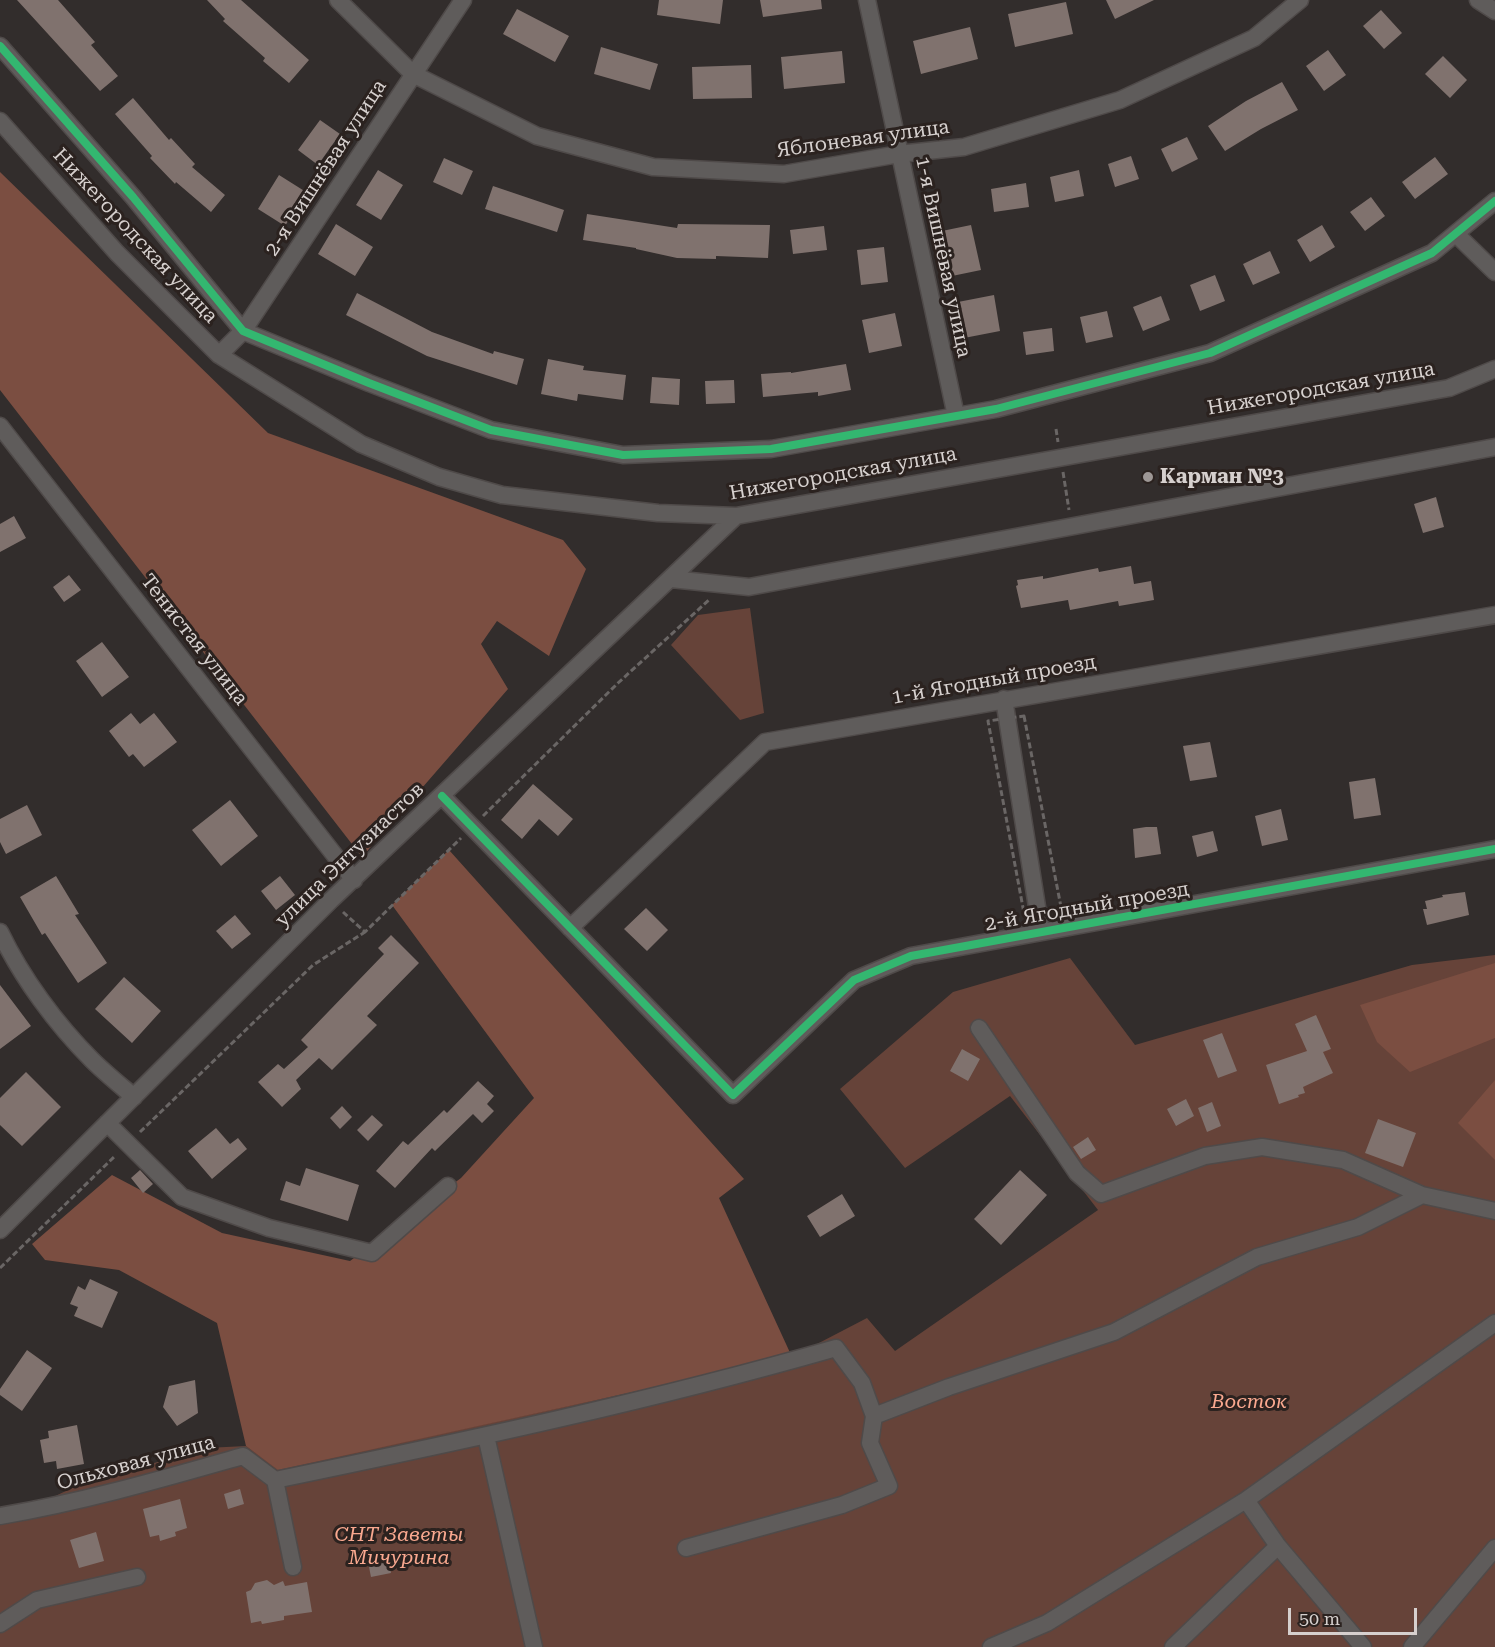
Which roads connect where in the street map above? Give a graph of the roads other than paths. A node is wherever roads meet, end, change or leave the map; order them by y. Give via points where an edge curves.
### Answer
1 (338, 0) edge
2 (463, 0) edge
3 (867, 0) edge
4 (1300, 0) edge
5 (1478, 0) edge
6 (1495, 11) edge
7 (0, 46) edge
8 (413, 74) junction
9 (0, 121) edge
10 (899, 154) junction
11 (1495, 201) edge
12 (1456, 234) junction
13 (1495, 272) edge
14 (243, 330) junction
15 (219, 355) junction
16 (1495, 369) edge
17 (956, 416) junction
18 (0, 426) edge
19 (1495, 447) edge
20 (736, 516) junction
21 (671, 579) junction
22 (1495, 615) edge
23 (1004, 699) junction
24 (442, 796) junction
25 (1495, 849) edge
26 (354, 880) junction
27 (570, 928) junction
28 (0, 932) edge
29 (1041, 932) junction
30 (979, 1028) dead end
31 (134, 1097) junction
32 (107, 1123) junction
33 (448, 1186) dead end
34 (1422, 1195) junction
35 (1495, 1211) edge
36 (0, 1230) edge
37 (1495, 1323) edge
38 (874, 1416) junction
39 (486, 1436) junction
40 (275, 1480) junction
41 (1246, 1500) junction
42 (0, 1515) edge
43 (1278, 1546) junction
44 (687, 1548) dead end
45 (1495, 1548) edge
46 (293, 1567) dead end
47 (136, 1577) dead end
48 (0, 1624) edge
49 (534, 1647) edge
50 (991, 1647) edge
51 (1173, 1647) edge
52 (1363, 1647) edge
53 (1412, 1647) edge

1 - 8 street, Яблоневая улица
2 - 8 street, 2-я Вишнёвая улица
3 - 10 street, 1-я Вишнёвая улица
4 - 10 street, Яблоневая улица via 1254,38 1120,100 964,147
5 - 6 street
7 - 14 street
8 - 10 street, Яблоневая улица via 537,135 652,167 784,174
8 - 14 street, 2-я Вишнёвая улица
9 - 15 street, Нижегородская улица via 117,253
10 - 17 street, 1-я Вишнёвая улица
11 - 12 street
12 - 13 street
12 - 17 street via 1432,253 1210,353 996,410
14 - 15 street, 2-я Вишнёвая улица
14 - 17 street via 491,430 623,455 771,449
15 - 20 street, Нижегородская улица via 361,444 439,477 502,495 658,513
16 - 20 street, Нижегородская улица via 1449,388
18 - 26 street, Тенистая улица
19 - 21 street via 749,587
20 - 21 street, улица Энтузиастов
21 - 24 street, улица Энтузиастов
22 - 23 street, 1-й Ягодный проезд
23 - 27 street, 1-й Ягодный проезд via 765,742
23 - 29 street
24 - 26 street, улица Энтузиастов
24 - 27 street
25 - 29 street, 2-й Ягодный проезд
26 - 31 street, улица Энтузиастов
27 - 29 street, 2-й Ягодный проезд via 733,1095 854,980 911,956
28 - 31 street via 11,955 51,1012 91,1060
30 - 34 street via 1077,1173 1101,1194 1205,1156 1262,1147 1342,1160
31 - 32 street, улица Энтузиастов
32 - 33 street via 182,1197 269,1228 372,1253
32 - 36 street, улица Энтузиастов
34 - 35 street
34 - 38 street via 1358,1227 1257,1257 1114,1332
37 - 41 street
38 - 39 street via 862,1383 836,1348 726,1380
38 - 44 street via 870,1443 889,1486 842,1505
39 - 40 street
39 - 49 street
40 - 42 street, Ольховая улица via 243,1456 84,1500
40 - 46 street
41 - 43 street
41 - 50 street via 1047,1623
43 - 51 street
43 - 52 street
45 - 53 street
47 - 48 street via 37,1600

